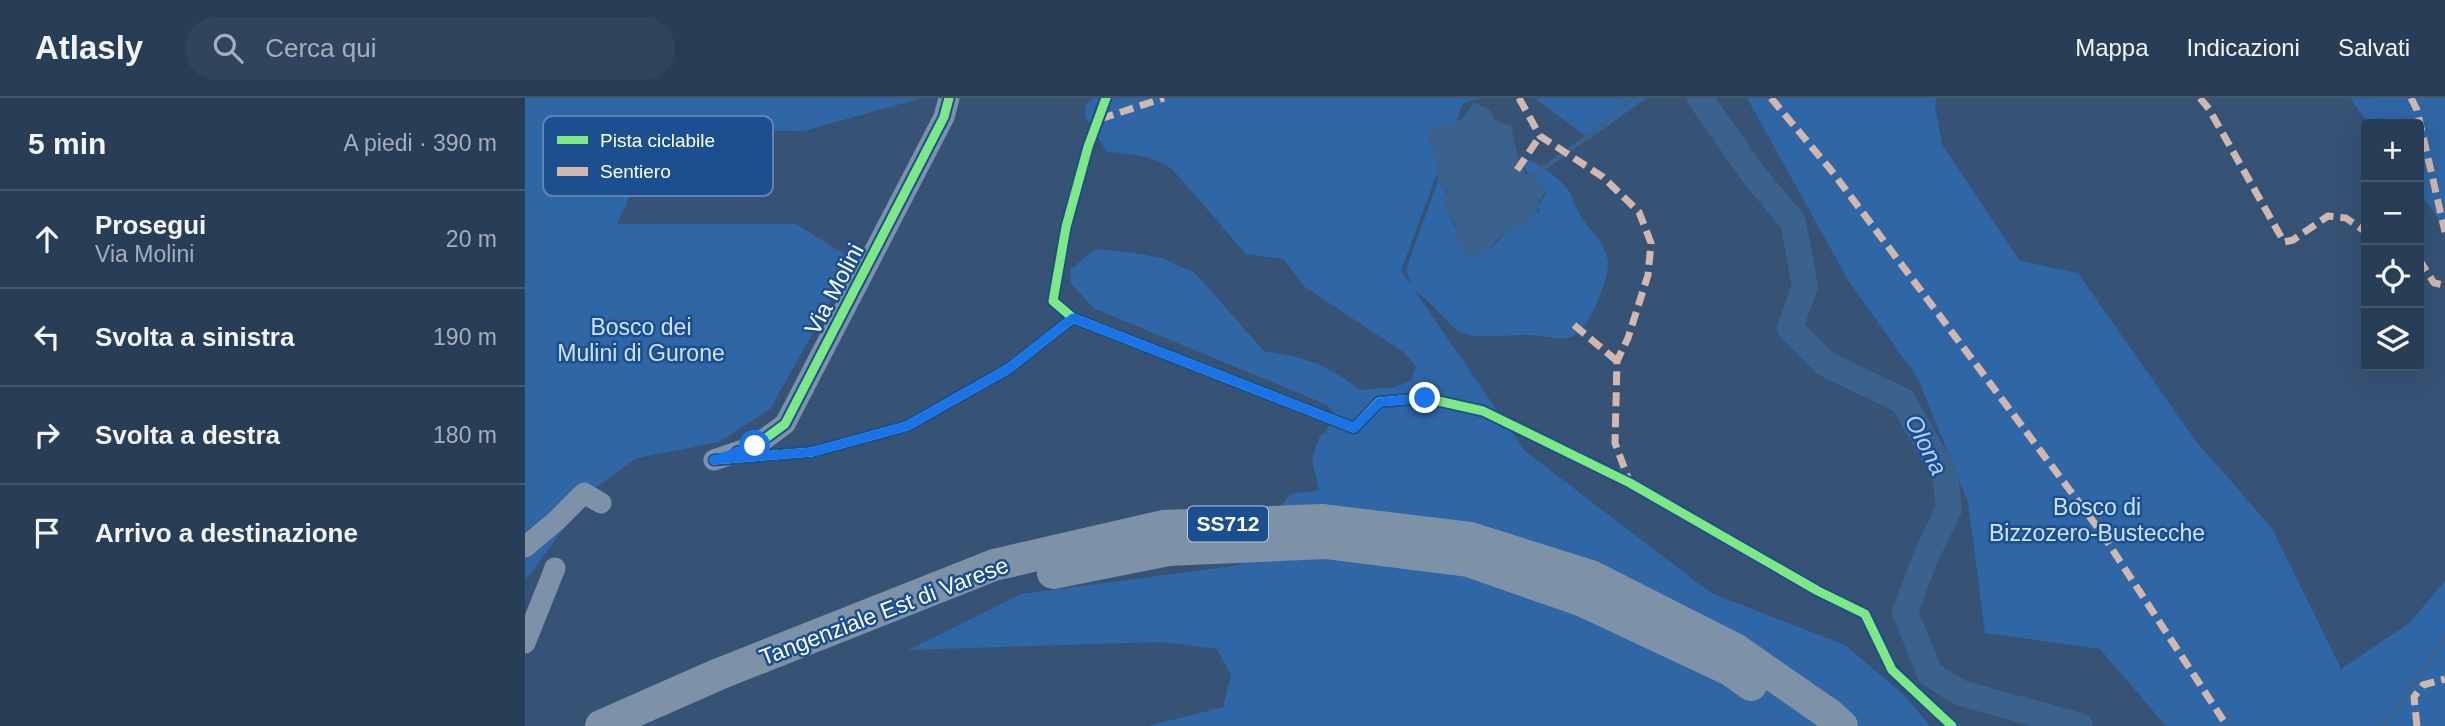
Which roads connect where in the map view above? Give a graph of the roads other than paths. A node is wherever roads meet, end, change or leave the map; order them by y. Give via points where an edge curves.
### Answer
1 (949, 98) edge
2 (714, 460) dead end
3 (601, 503) dead end
4 (525, 547) edge
5 (555, 568) dead end
6 (525, 643) edge
7 (601, 726) edge
8 (646, 726) edge
9 (1811, 726) edge
10 (1842, 726) edge

1 - 2 street, Via Molini via 944,117 785,424 755,446
3 - 4 street via 584,493
5 - 6 street
7 - 10 highway, Tangenziale Est di Varese / SS712 via 994,565 1163,526 1322,520 1469,538 1591,576 1735,649
8 - 9 highway, Tangenziale Est di Varese / SS712 via 1001,584 1168,550 1325,544 1468,561 1583,601 1730,670

